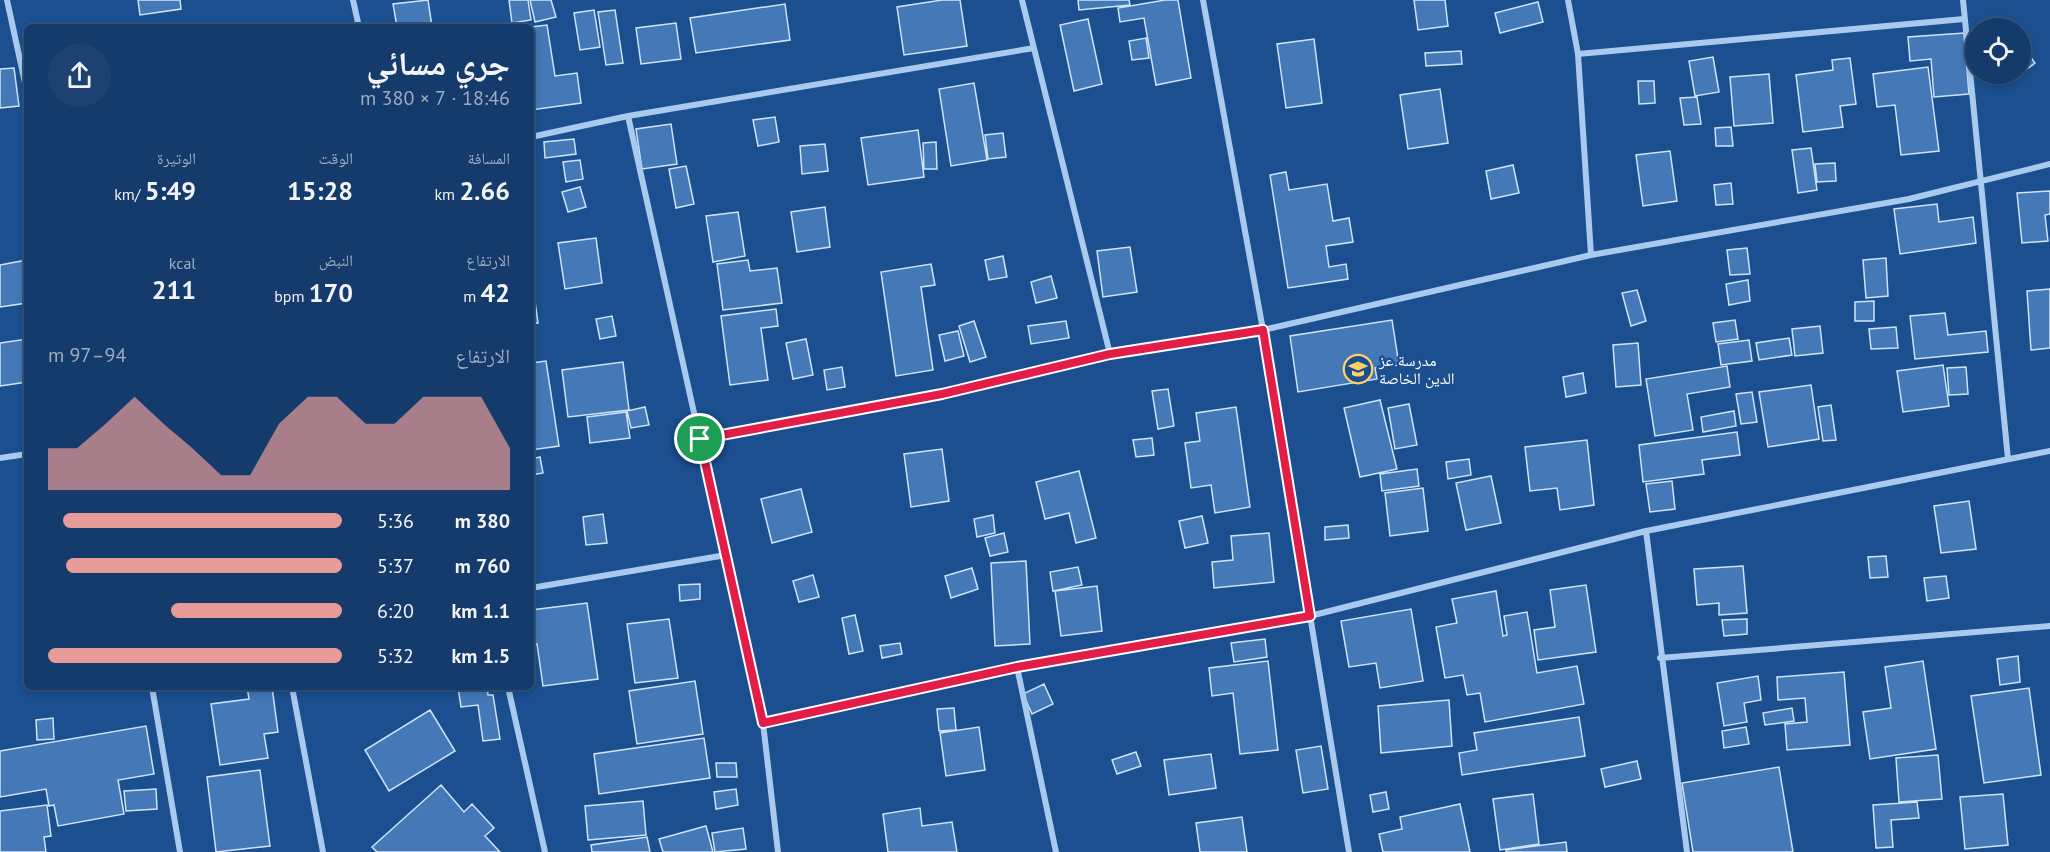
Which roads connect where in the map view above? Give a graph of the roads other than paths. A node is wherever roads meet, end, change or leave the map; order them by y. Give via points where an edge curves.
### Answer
1 (8, 0) edge
2 (353, 0) edge
3 (1023, 0) edge
4 (1203, 0) edge
5 (1568, 0) edge
6 (1963, 0) edge
7 (1964, 19) junction
8 (358, 24) edge
9 (1034, 48) junction
10 (1578, 54) junction
11 (24, 77) edge
12 (628, 116) junction
13 (534, 136) edge
14 (2050, 164) edge
15 (1980, 181) junction
16 (1591, 255) junction
17 (1263, 330) junction
18 (1110, 354) junction
19 (700, 439) junction
20 (2050, 451) edge
21 (24, 454) edge
22 (0, 458) edge
23 (2008, 459) junction
24 (1646, 531) junction
25 (726, 555) junction
26 (534, 587) edge
27 (1310, 616) junction
28 (2050, 626) edge
29 (1660, 658) junction
30 (1017, 667) junction
31 (153, 690) edge
32 (293, 690) edge
33 (509, 690) edge
34 (763, 723) junction
35 (180, 852) edge
36 (323, 852) edge
37 (545, 852) edge
38 (778, 852) edge
39 (1056, 852) edge
40 (1348, 852) edge
41 (1687, 852) edge

1 - 11 street
2 - 8 street
3 - 9 street
4 - 17 street
5 - 10 street
6 - 7 street
7 - 10 street
7 - 15 street
9 - 12 street
9 - 18 street
10 - 16 street
12 - 13 street
12 - 19 street
14 - 15 street
15 - 16 street via 1909,199
15 - 23 street
16 - 17 street
17 - 18 street
17 - 27 street
18 - 19 street via 942,394
19 - 25 street
20 - 23 street
21 - 22 street
23 - 24 street
24 - 27 street
24 - 29 street
25 - 26 street
25 - 34 street
27 - 30 street
27 - 40 street
28 - 29 street
29 - 41 street
30 - 34 street
30 - 39 street
31 - 35 street
32 - 36 street
33 - 37 street
34 - 38 street

